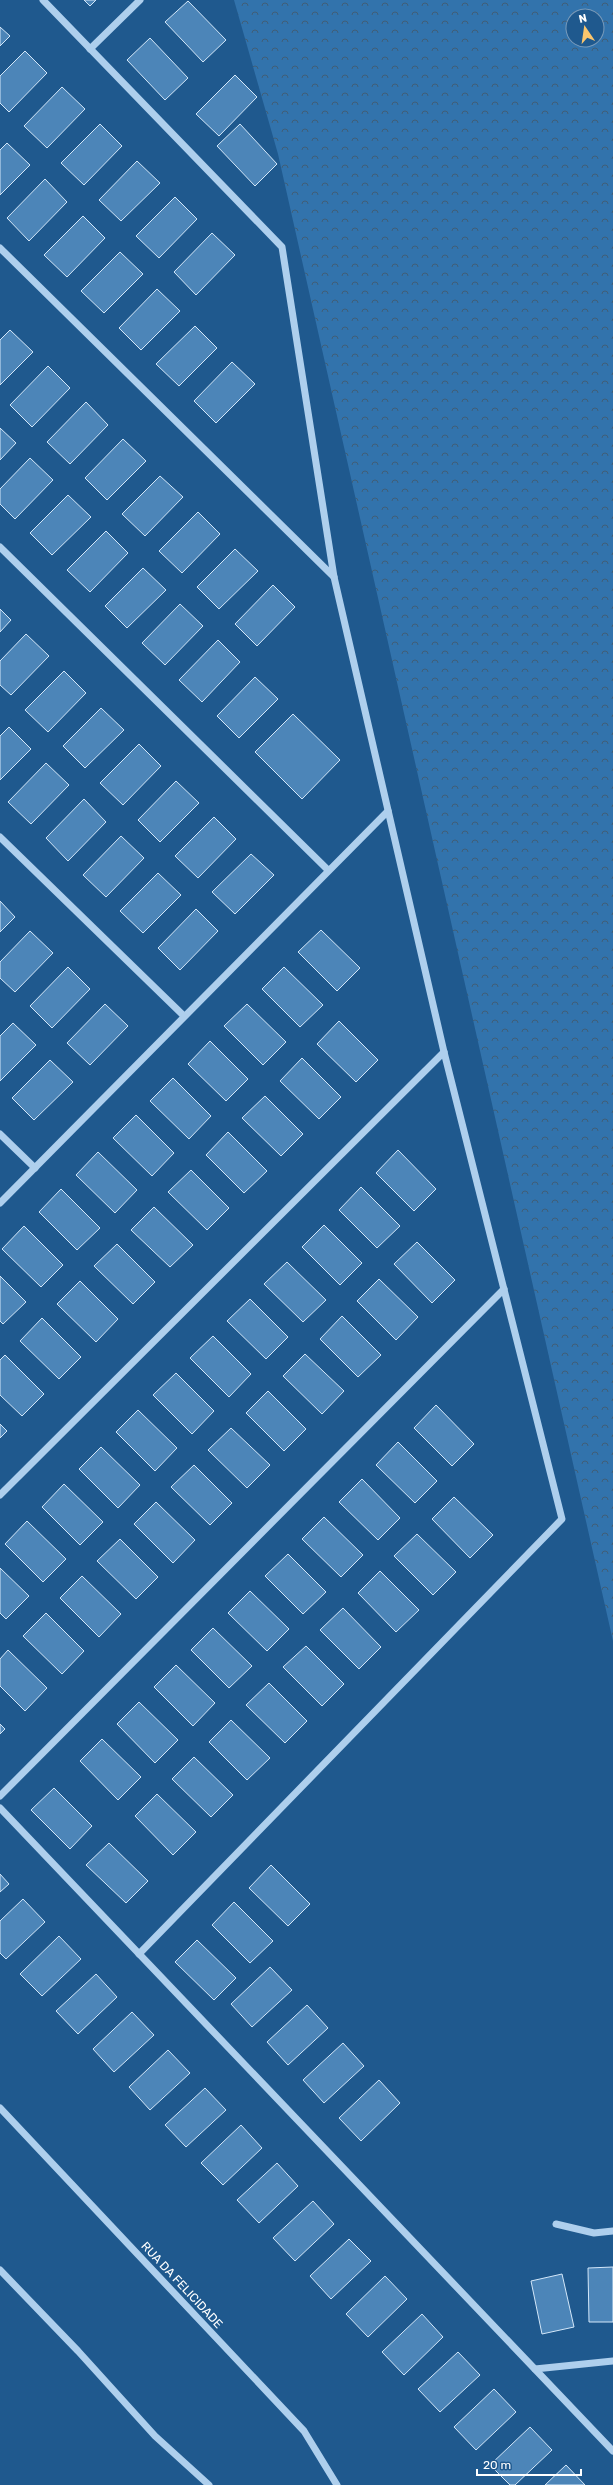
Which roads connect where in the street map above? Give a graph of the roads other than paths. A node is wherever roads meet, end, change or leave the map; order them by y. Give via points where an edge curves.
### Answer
1 (43, 0) edge
2 (140, 0) edge
3 (90, 49) junction
4 (0, 248) edge
5 (0, 546) edge
6 (334, 577) junction
7 (388, 811) junction
8 (0, 836) edge
9 (328, 870) junction
10 (184, 1016) junction
11 (444, 1052) junction
12 (0, 1134) edge
13 (35, 1168) junction
14 (0, 1203) edge
15 (504, 1289) junction
16 (0, 1495) edge
17 (0, 1796) edge
18 (0, 1808) edge
19 (139, 1954) junction
20 (0, 2108) edge
21 (556, 2224) dead end
22 (613, 2231) edge
23 (0, 2270) edge
24 (613, 2361) edge
25 (535, 2369) junction
26 (613, 2451) edge
27 (209, 2485) edge
28 (337, 2485) edge

1 - 3 street
2 - 3 street
3 - 6 street via 282,248
4 - 6 street
5 - 9 street
6 - 7 street
7 - 9 street
7 - 11 street
8 - 10 street
9 - 10 street
10 - 13 street
11 - 15 street
11 - 16 street
12 - 13 street
13 - 14 street
15 - 17 street
15 - 19 street via 562,1519
18 - 19 street
19 - 25 street
20 - 28 street, RUA DA FELICIDADE via 304,2431
21 - 22 street via 594,2233
23 - 27 street via 155,2436
24 - 25 street
25 - 26 street

